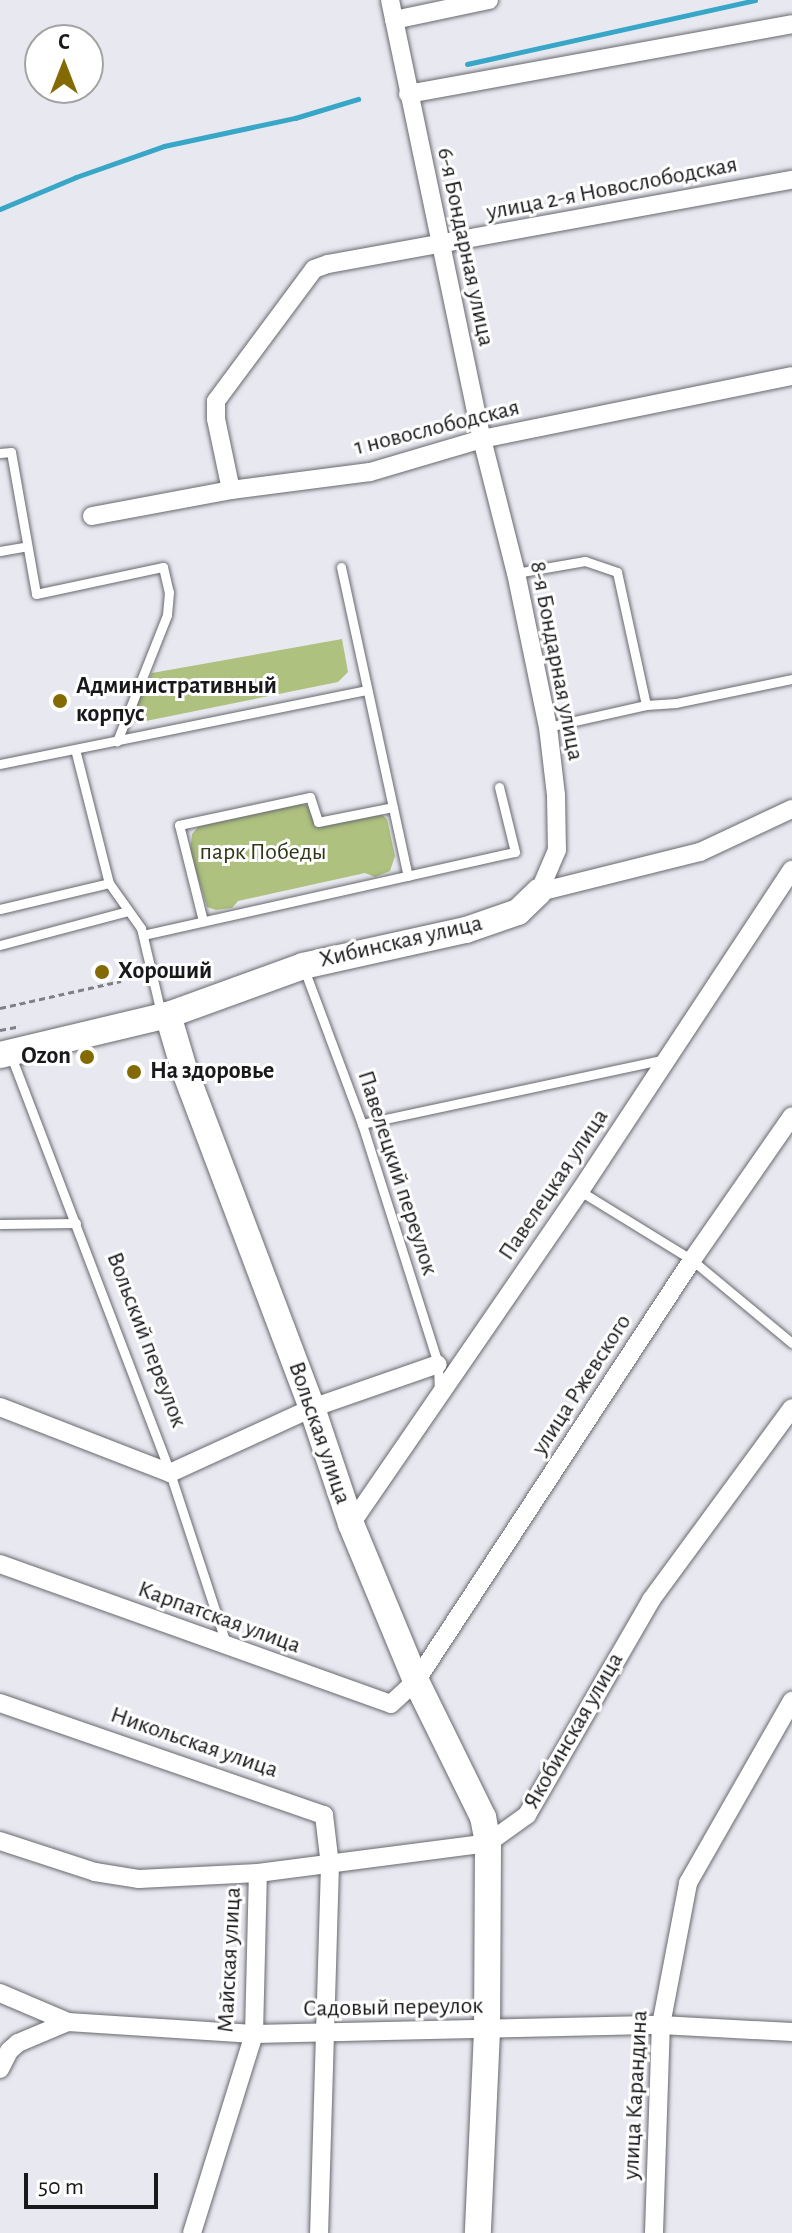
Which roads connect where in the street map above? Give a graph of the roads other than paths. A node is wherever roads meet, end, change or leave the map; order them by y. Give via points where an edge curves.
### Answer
1 (390, 0) edge
2 (489, 0) edge
3 (394, 20) junction
4 (792, 24) edge
5 (408, 94) junction
6 (792, 180) edge
7 (440, 246) junction
8 (792, 376) edge
9 (482, 439) junction
10 (0, 453) edge
11 (231, 490) junction
12 (92, 516) dead end
13 (27, 546) junction
14 (0, 551) edge
15 (341, 567) dead end
16 (516, 573) junction
17 (792, 679) edge
18 (367, 690) junction
19 (646, 705) junction
20 (548, 727) junction
21 (117, 741) junction
22 (75, 749) junction
23 (0, 764) edge
24 (499, 787) dead end
25 (393, 807) junction
26 (792, 809) edge
27 (792, 870) edge
28 (408, 876) junction
29 (109, 883) junction
30 (539, 892) junction
31 (0, 909) edge
32 (128, 911) junction
33 (203, 921) junction
34 (143, 935) junction
35 (0, 945) edge
36 (303, 966) junction
37 (165, 1016) junction
38 (3, 1046) edge
39 (665, 1059) junction
40 (792, 1116) edge
41 (362, 1124) junction
42 (580, 1191) junction
43 (76, 1223) junction
44 (0, 1224) edge
45 (692, 1260) junction
46 (792, 1343) edge
47 (438, 1364) junction
48 (439, 1396) junction
49 (0, 1407) edge
50 (312, 1408) junction
51 (792, 1408) edge
52 (170, 1473) junction
53 (351, 1524) junction
54 (0, 1564) edge
55 (227, 1647) junction
56 (416, 1681) junction
57 (792, 1701) edge
58 (0, 1703) edge
59 (0, 1841) edge
60 (488, 1843) junction
61 (330, 1865) junction
62 (258, 1873) junction
63 (0, 1993) edge
64 (68, 2022) junction
65 (661, 2025) junction
66 (487, 2031) junction
67 (326, 2032) junction
68 (792, 2032) edge
69 (254, 2034) junction
70 (0, 2069) edge
71 (192, 2233) edge
72 (319, 2233) edge
73 (478, 2233) edge
74 (654, 2233) edge

1 - 3 street, 6-я Бондарная улица
2 - 3 street
3 - 5 street, 6-я Бондарная улица
4 - 5 street
5 - 7 street, 6-я Бондарная улица
6 - 7 street, улица 2-я Новослободская
7 - 9 street, 6-я Бондарная улица
7 - 11 street, улица 2-я Новослободская via 328,264 304,279 216,401
8 - 9 street, 1 новослободская
9 - 11 street, 1 новослободская via 370,472
9 - 16 street, 8-я Бондарная улица
10 - 13 lane via 11,452
11 - 12 street, 1 новослободская
13 - 14 lane
13 - 21 lane via 36,594 163,567 167,615
15 - 18 lane
16 - 19 lane via 585,561 617,572
16 - 20 street, 8-я Бондарная улица
17 - 19 lane
18 - 21 lane
18 - 25 lane
19 - 20 lane
20 - 30 street, 8-я Бондарная улица via 557,850
21 - 22 lane
22 - 23 lane
22 - 29 lane
24 - 28 lane via 515,852
25 - 28 lane
25 - 33 lane via 318,822 310,797 179,825
26 - 30 street, Хибинская улица via 700,852
27 - 39 street, Павелецкая улица
28 - 33 lane
29 - 31 lane
29 - 32 lane
30 - 36 street, Хибинская улица via 518,912 466,930
32 - 34 lane
32 - 35 lane
33 - 34 lane
34 - 37 lane
36 - 37 street, Хибинская улица
36 - 41 lane, Павелецкий переулок
37 - 38 street, Хибинская улица
37 - 50 street, Вольская улица
38 - 43 lane, Вольский переулок
39 - 41 lane
39 - 42 street, Павелецкая улица
40 - 45 street, улица Ржевского
41 - 47 lane, Павелецкий переулок
42 - 45 lane
42 - 48 street, Павелецкая улица
43 - 44 lane
43 - 52 lane, Вольский переулок
45 - 46 lane
45 - 56 street, улица Ржевского
47 - 48 lane, Павелецкий переулок
47 - 50 street
48 - 53 street, Павелецкая улица
49 - 52 street
50 - 52 street
50 - 53 street, Вольская улица
51 - 60 street, Якобинская улица via 651,1600 527,1815
52 - 55 lane, Вольский переулок
53 - 56 street, Вольская улица
54 - 55 street, Карпатская улица
55 - 56 street, Карпатская улица via 391,1704
56 - 60 street, Вольская улица via 483,1817
57 - 65 street, улица Карандина via 688,1883
58 - 61 street, Никольская улица via 320,1811 326,1819
59 - 62 street via 114,1876
60 - 61 street
60 - 66 street
61 - 62 street
61 - 67 street
62 - 69 street, Майская улица
63 - 64 street, Садовый переулок
64 - 69 street, Садовый переулок
64 - 70 street via 18,2043
65 - 66 street, Садовый переулок
65 - 68 street, Садовый переулок
65 - 74 street, улица Карандина
66 - 67 street, Садовый переулок
66 - 73 street
67 - 69 street, Садовый переулок
67 - 72 street
69 - 71 street, Майская улица

